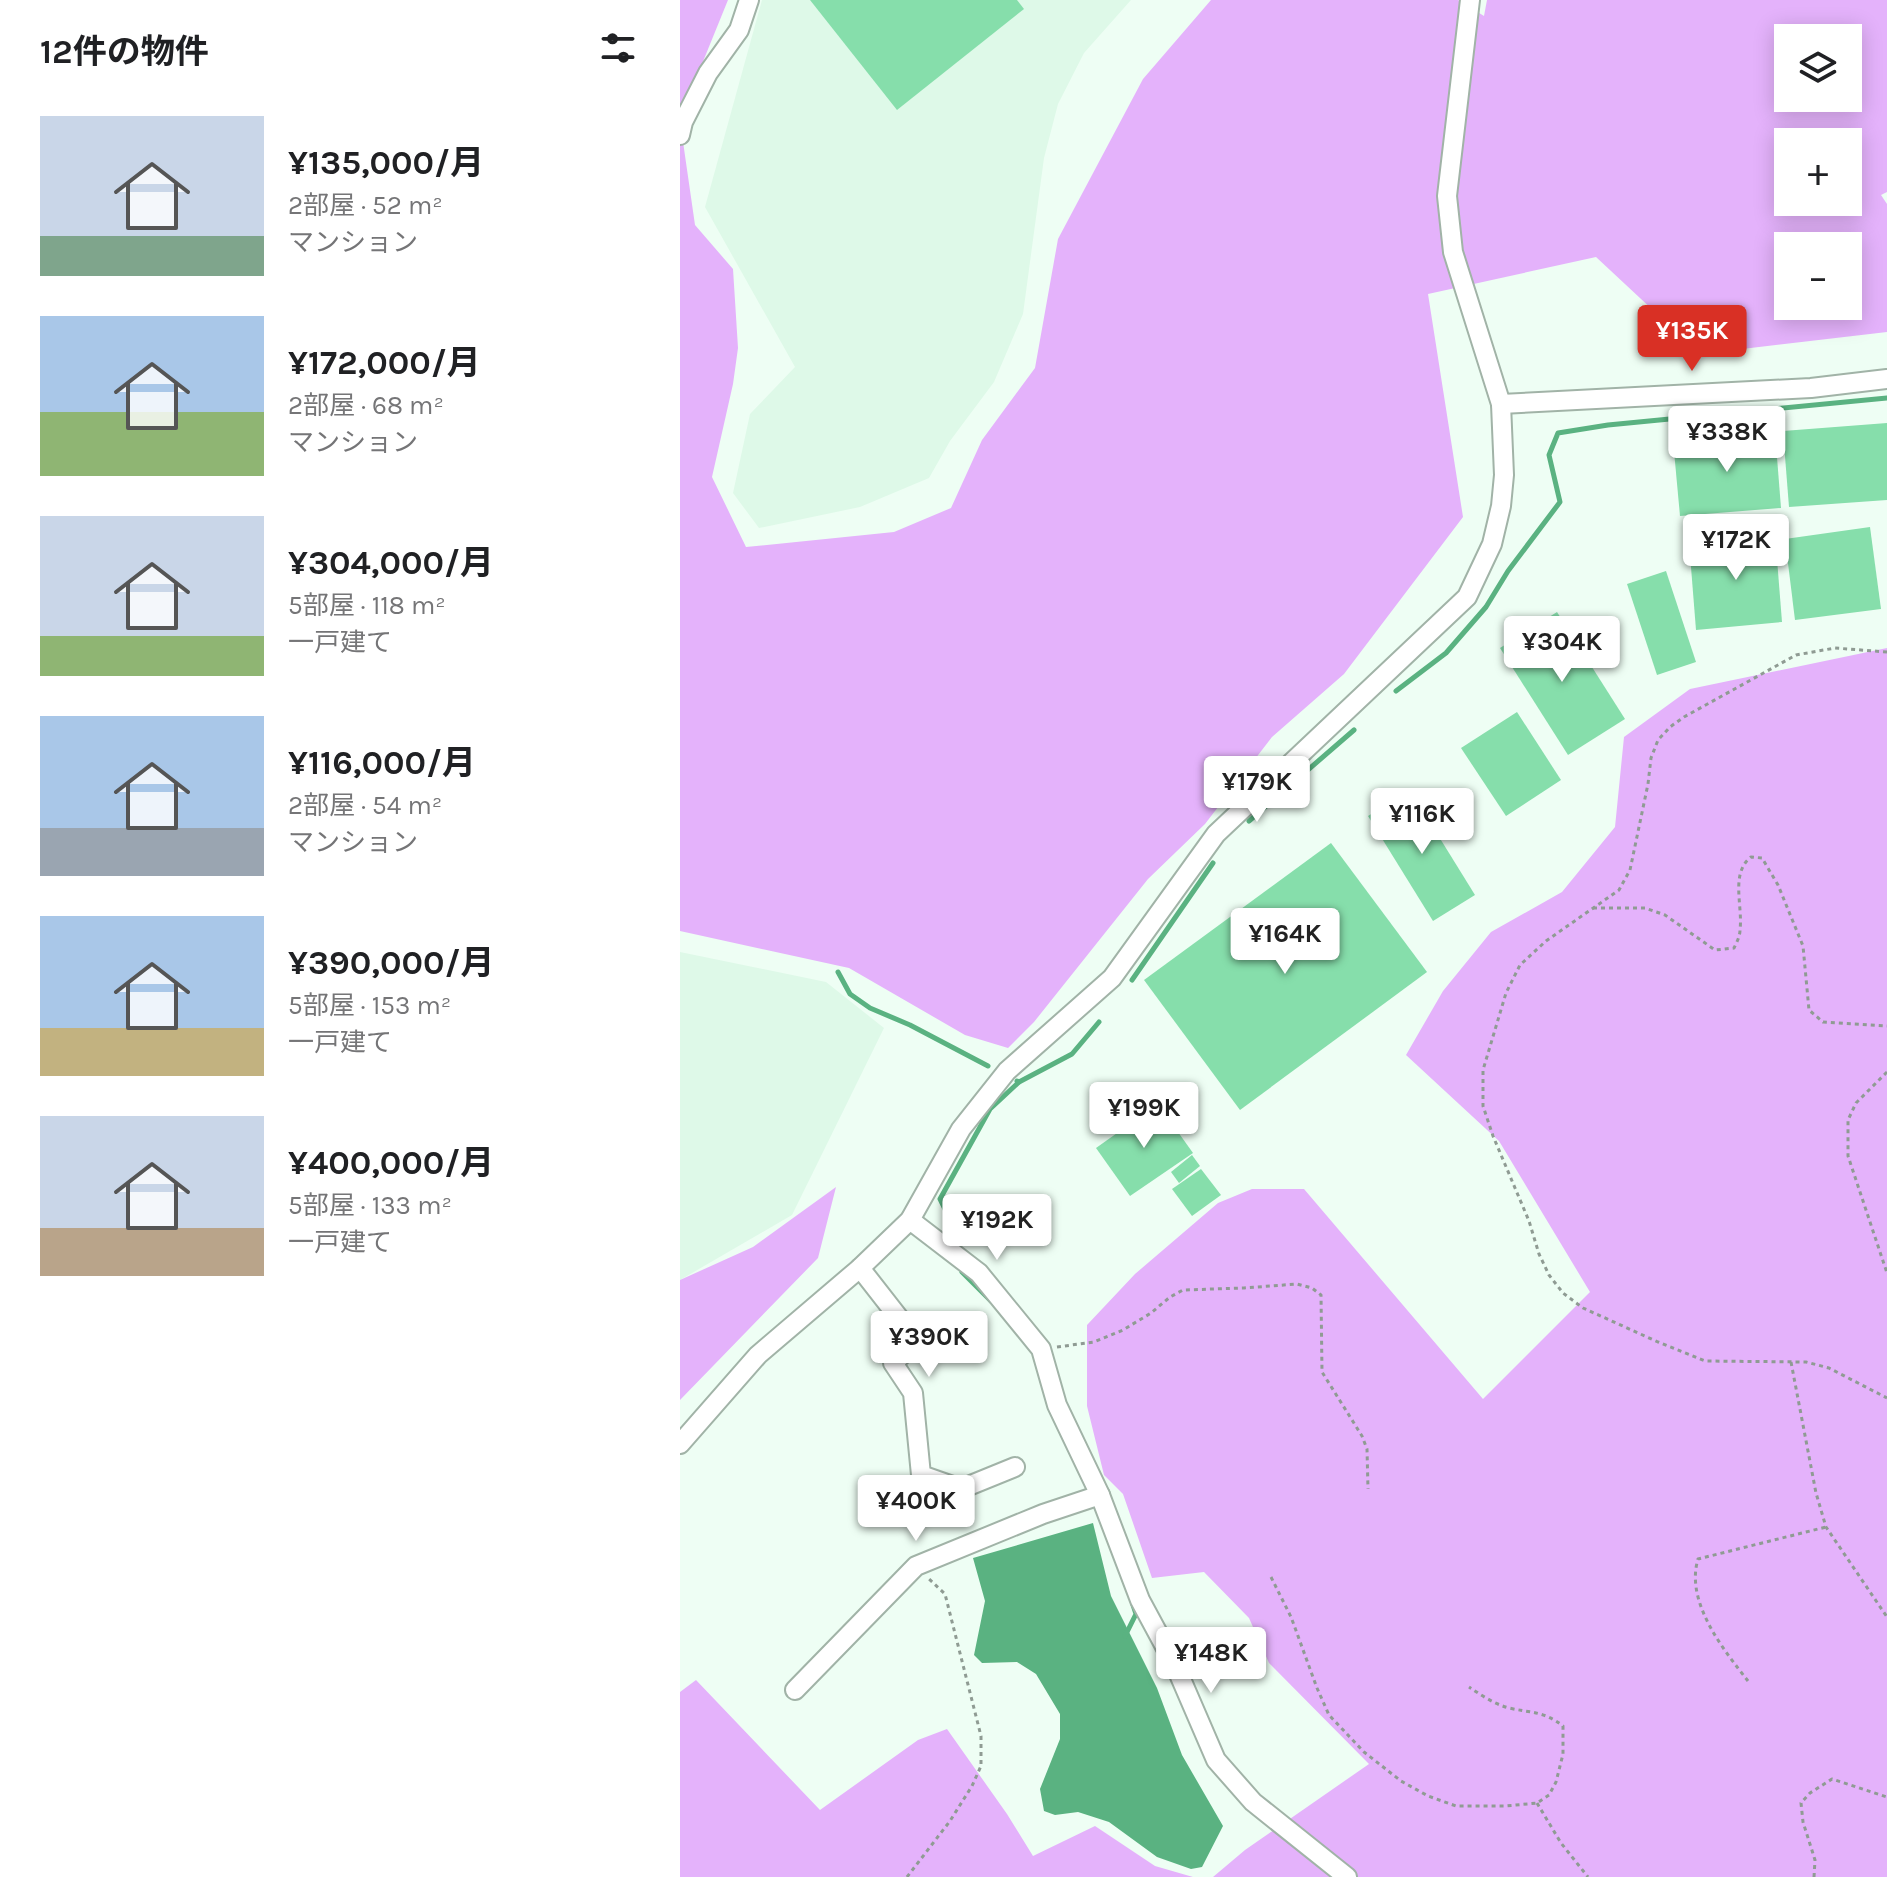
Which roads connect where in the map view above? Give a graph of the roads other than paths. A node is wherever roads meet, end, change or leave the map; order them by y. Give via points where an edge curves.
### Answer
1 (749, 0) edge
2 (1470, 0) edge
3 (680, 135) edge
4 (1887, 379) edge
5 (1501, 404) junction
6 (910, 1220) junction
7 (860, 1268) junction
8 (680, 1444) edge
9 (1015, 1467) dead end
10 (1100, 1495) junction
11 (795, 1690) dead end
12 (1347, 1877) edge

1 - 3 street via 739,30 708,73
2 - 5 street via 1447,196 1453,252
4 - 5 street via 1811,388
5 - 6 street via 1501,506 1492,544 1467,597 1216,834 1112,978 1007,1071 961,1129
6 - 7 street
6 - 10 street via 979,1273 1041,1349 1057,1405
7 - 8 street via 758,1355
7 - 9 street via 917,1341 893,1363 913,1393 921,1475 961,1489
10 - 11 street via 916,1566
10 - 12 street via 1140,1600 1216,1760 1253,1802

